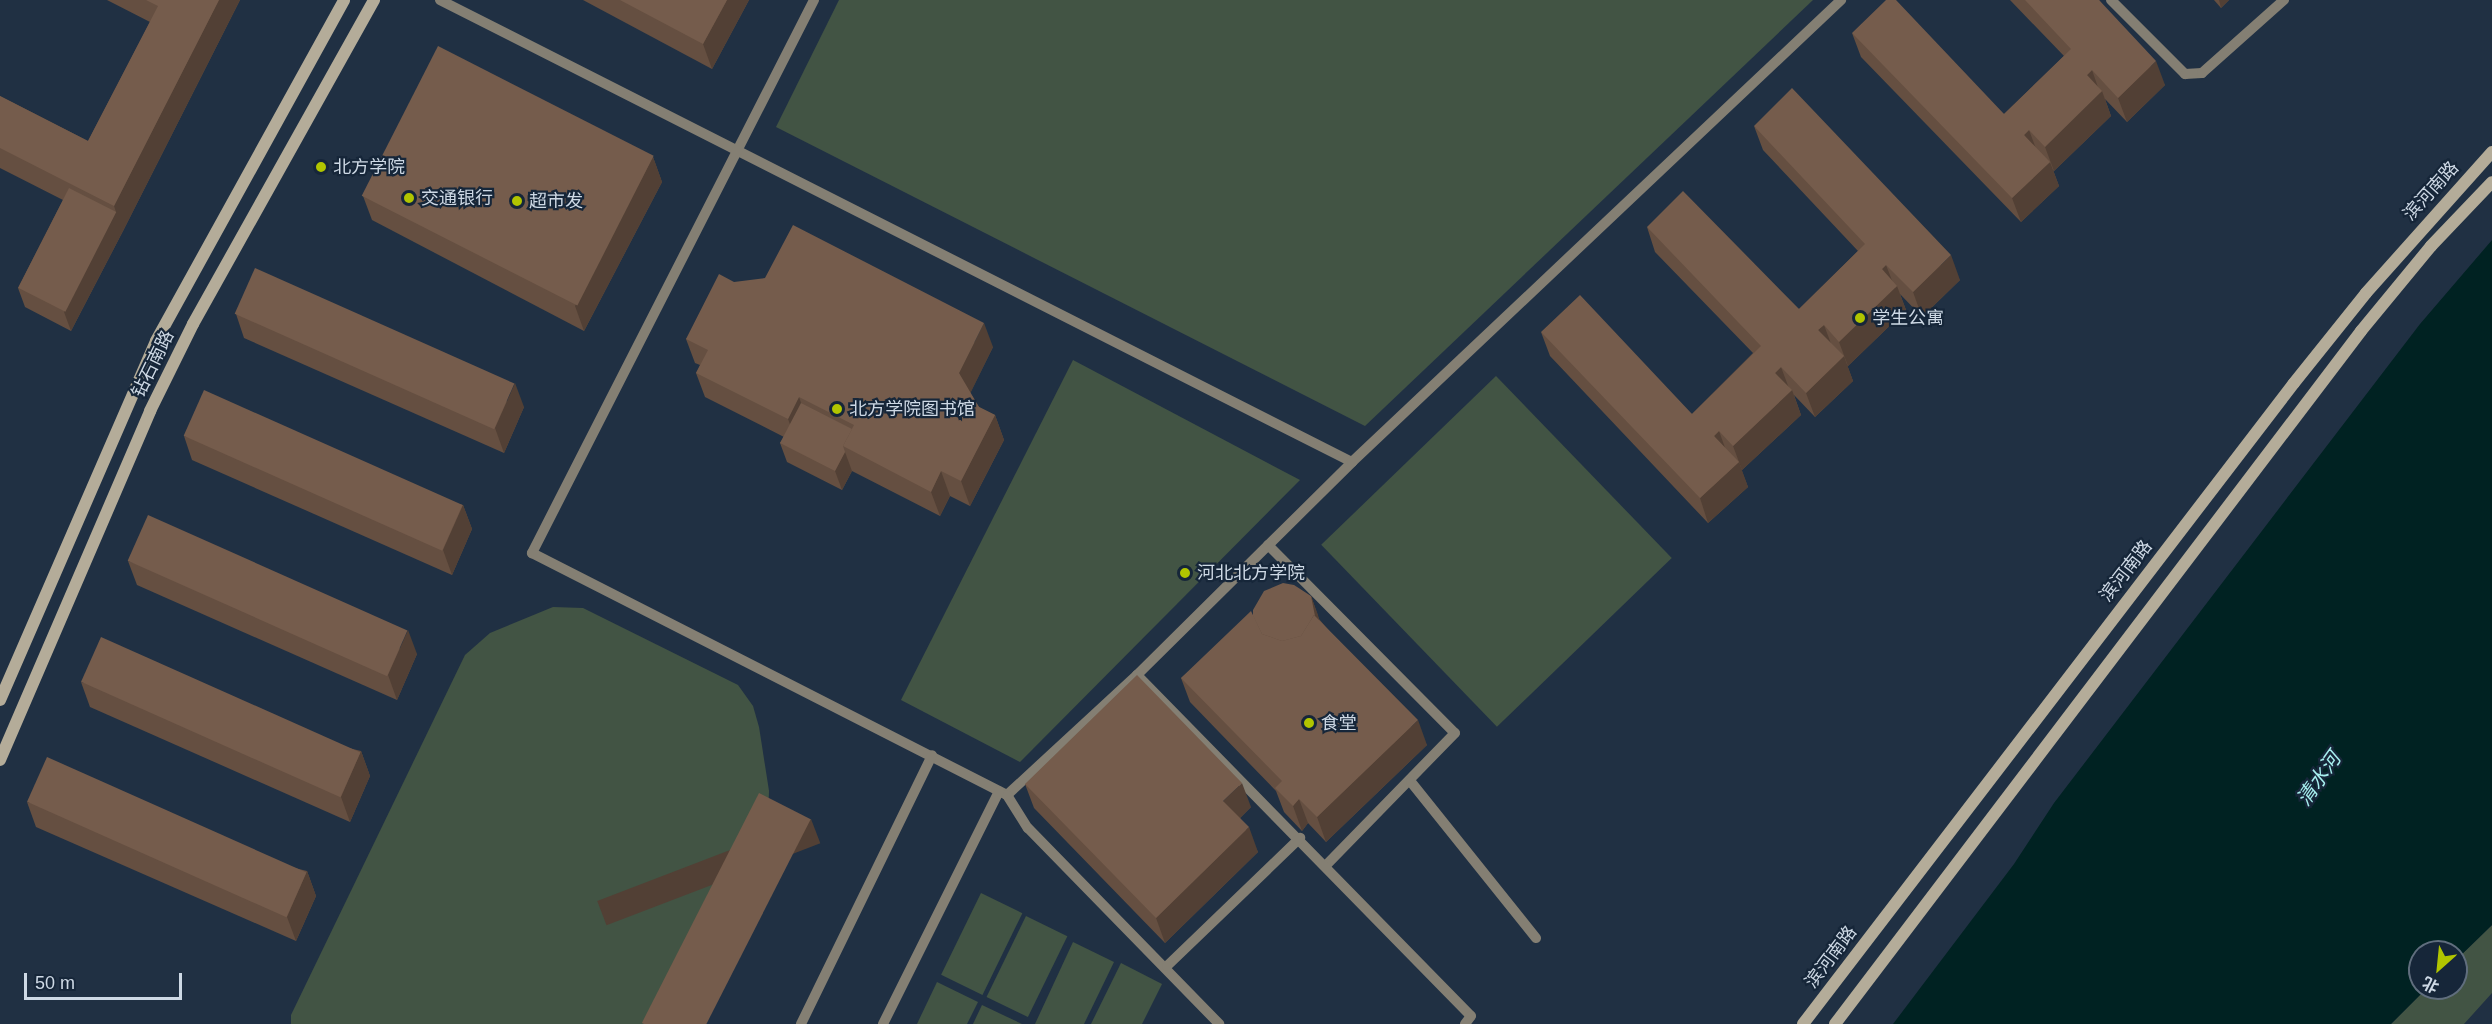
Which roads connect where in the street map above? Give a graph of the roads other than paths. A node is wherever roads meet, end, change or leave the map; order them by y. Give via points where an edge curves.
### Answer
1 (344, 0) edge
2 (374, 0) edge
3 (440, 0) edge
4 (814, 0) edge
5 (1841, 0) edge
6 (2111, 0) edge
7 (2284, 0) edge
8 (737, 150) junction
9 (2492, 152) edge
10 (2492, 182) edge
11 (1352, 462) junction
12 (1268, 545) junction
13 (1137, 675) junction
14 (0, 700) edge
15 (932, 755) junction
16 (0, 760) edge
17 (1411, 782) junction
18 (1003, 793) junction
19 (1300, 838) junction
20 (1326, 865) junction
21 (1536, 938) dead end
22 (1167, 966) junction
23 (801, 1024) edge
24 (883, 1024) edge
25 (1220, 1024) edge
26 (1465, 1024) edge
27 (1803, 1024) edge
28 (1835, 1024) edge

1 - 14 main road, 钻石南路 via 156,341
2 - 16 main road, 钻石南路 via 193,324 146,422
3 - 8 lane
4 - 8 lane
5 - 11 lane
6 - 7 lane via 2185,74 2202,74
8 - 11 lane
8 - 15 lane via 532,553
9 - 27 main road, 滨河南路 via 2366,292 2301,374
10 - 28 main road, 滨河南路 via 2431,246 2361,331
11 - 12 lane
12 - 13 lane
12 - 17 lane via 1455,733
13 - 18 lane
13 - 19 lane
15 - 18 lane
15 - 23 lane
17 - 20 lane
17 - 21 lane
18 - 22 lane via 1028,828
18 - 24 lane
19 - 20 lane
19 - 22 lane
20 - 26 lane via 1471,1016
22 - 25 lane

